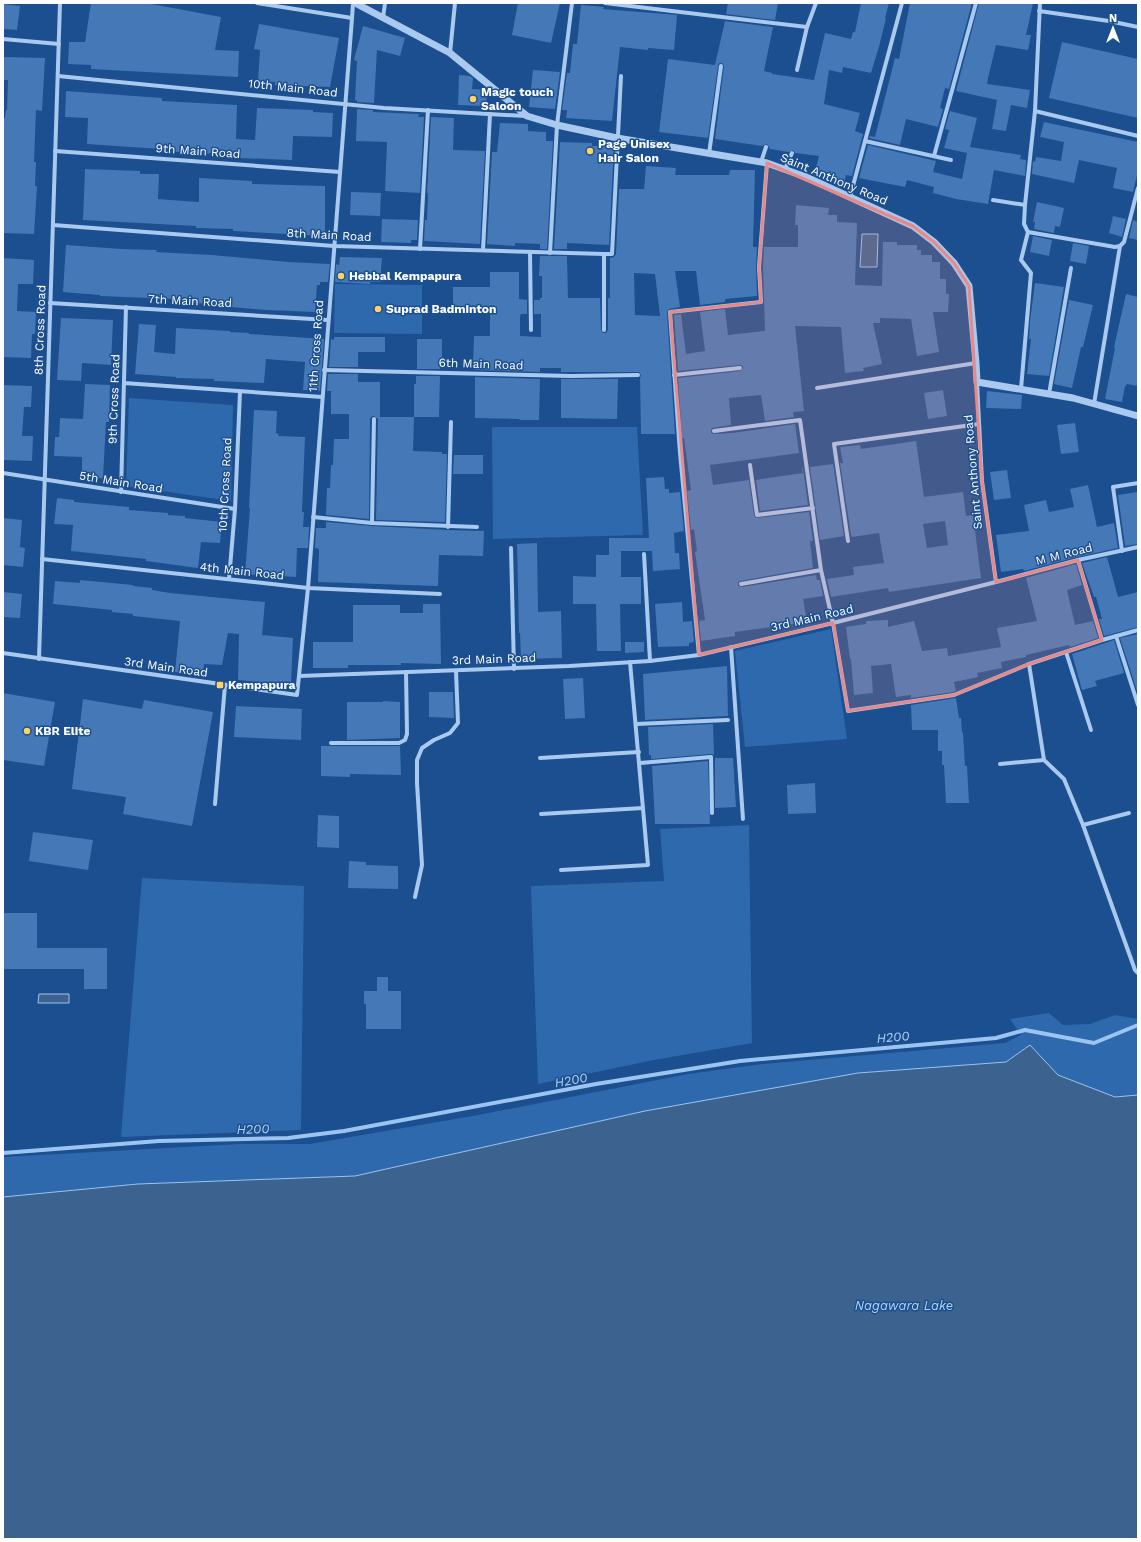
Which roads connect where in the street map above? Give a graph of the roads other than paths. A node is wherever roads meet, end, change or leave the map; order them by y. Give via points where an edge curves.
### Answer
1 (60, 3) edge
2 (257, 3) edge
3 (354, 3) edge
4 (385, 3) edge
5 (455, 3) edge
6 (572, 3) edge
7 (605, 3) edge
8 (816, 3) edge
9 (902, 3) edge
10 (976, 3) edge
11 (1040, 3) edge
12 (1039, 11) junction
13 (352, 18) junction
14 (383, 18) junction
15 (806, 27) junction
16 (1138, 27) edge
17 (3, 39) edge
18 (59, 44) junction
19 (450, 53) junction
20 (721, 66) dead end
21 (797, 70) dead end
22 (58, 76) junction
23 (621, 76) dead end
24 (345, 104) junction
25 (428, 110) junction
26 (1035, 110) junction
27 (490, 114) junction
28 (527, 116) junction
29 (557, 125) junction
30 (1138, 136) edge
31 (617, 138) junction
32 (865, 141) junction
33 (766, 147) dead end
34 (55, 150) junction
35 (792, 153) dead end
36 (709, 154) junction
37 (934, 156) junction
38 (951, 160) dead end
39 (764, 163) junction
40 (785, 169) junction
41 (340, 172) junction
42 (1138, 188) edge
43 (850, 197) junction
44 (993, 200) dead end
45 (1025, 205) junction
46 (53, 225) junction
47 (1028, 232) junction
48 (334, 246) junction
49 (1120, 246) junction
50 (420, 249) junction
51 (483, 250) junction
52 (530, 252) junction
53 (550, 253) junction
54 (604, 254) junction
55 (1071, 268) dead end
56 (50, 303) junction
57 (126, 307) junction
58 (328, 320) junction
59 (531, 330) dead end
60 (604, 330) dead end
61 (976, 363) junction
62 (740, 368) dead end
63 (324, 370) junction
64 (638, 375) dead end
65 (674, 376) junction
66 (977, 382) junction
67 (124, 383) junction
68 (817, 388) dead end
69 (1021, 389) junction
70 (240, 392) junction
71 (1049, 394) junction
72 (322, 397) junction
73 (1094, 404) junction
74 (1138, 416) edge
75 (374, 419) dead end
76 (451, 422) dead end
77 (979, 424) junction
78 (714, 431) dead end
79 (750, 465) dead end
80 (3, 473) edge
81 (45, 480) junction
82 (1138, 483) edge
83 (121, 492) junction
84 (813, 508) junction
85 (235, 509) junction
86 (313, 517) junction
87 (372, 523) junction
88 (448, 527) junction
89 (477, 527) dead end
90 (848, 542) dead end
91 (1138, 547) edge
92 (511, 548) dead end
93 (1122, 551) junction
94 (644, 554) dead end
95 (42, 559) junction
96 (1078, 560) junction
97 (821, 570) junction
98 (230, 579) junction
99 (996, 582) junction
100 (740, 584) dead end
101 (308, 588) junction
102 (440, 594) dead end
103 (833, 623) junction
104 (1138, 630) edge
105 (1116, 636) junction
106 (1102, 640) junction
107 (731, 647) junction
108 (1066, 652) junction
109 (3, 653) edge
110 (699, 655) junction
111 (39, 659) junction
112 (650, 661) junction
113 (630, 662) junction
114 (1029, 664) junction
115 (514, 669) junction
116 (456, 671) junction
117 (406, 672) junction
118 (299, 676) junction
119 (225, 685) junction
120 (1138, 705) edge
121 (728, 720) dead end
122 (636, 724) junction
123 (1091, 730) dead end
124 (331, 743) dead end
125 (639, 752) junction
126 (540, 758) dead end
127 (1044, 760) junction
128 (640, 763) junction
129 (1000, 764) dead end
130 (215, 804) dead end
131 (643, 808) junction
132 (712, 813) dead end
133 (1129, 813) dead end
134 (540, 814) dead end
135 (743, 819) dead end
136 (1083, 825) junction
137 (562, 870) dead end
138 (414, 897) dead end
139 (1136, 972) edge

1 - 18 street, 8th Cross Road
2 - 13 street
3 - 13 street, 11th Cross Road
3 - 14 street, Saint Anthony Road
4 - 14 street
5 - 19 street
6 - 29 street
7 - 15 street
8 - 15 street
9 - 32 street
10 - 37 street
11 - 12 street
12 - 16 street
12 - 26 street
13 - 24 street, 11th Cross Road
14 - 19 street, Saint Anthony Road
15 - 21 street
17 - 18 street
18 - 22 street, 8th Cross Road
19 - 28 street, Saint Anthony Road
20 - 36 street
22 - 24 street, 10th Main Road
22 - 34 street, 8th Cross Road
23 - 31 street
24 - 25 street, 10th Main Road
24 - 41 street, 11th Cross Road
25 - 27 street, 10th Main Road
25 - 50 street
26 - 30 street
26 - 45 street
27 - 28 street, 10th Main Road
27 - 51 street
28 - 29 street, Saint Anthony Road
29 - 31 street, Saint Anthony Road
29 - 53 street
31 - 36 street, Saint Anthony Road
31 - 54 street via 612,254
32 - 37 street
32 - 43 street
33 - 39 street
34 - 41 street, 9th Main Road
34 - 46 street, 8th Cross Road
35 - 40 street
36 - 39 street, Saint Anthony Road
37 - 38 street
39 - 40 street, Saint Anthony Road
39 - 65 street via 759,267 761,302 670,312
40 - 43 street, Saint Anthony Road
41 - 48 street, 11th Cross Road
42 - 49 street via 1124,242
43 - 61 street, Saint Anthony Road via 913,226 934,242 954,263 969,286
44 - 45 street
45 - 47 street via 1024,224
46 - 48 street, 8th Main Road
46 - 56 street, 8th Cross Road
47 - 49 street
47 - 69 street via 1020,260 1031,273
48 - 50 street, 8th Main Road
48 - 58 street, 11th Cross Road
49 - 73 street
50 - 51 street, 8th Main Road
51 - 52 street, 8th Main Road
52 - 53 street, 8th Main Road
52 - 59 street
53 - 54 street, 8th Main Road
54 - 60 street
55 - 71 street
56 - 57 street, 7th Main Road
56 - 81 street, 8th Cross Road
57 - 58 street, 7th Main Road
57 - 67 street, 9th Cross Road
58 - 63 street, 11th Cross Road
61 - 66 street, Saint Anthony Road
61 - 68 street
62 - 65 street
63 - 64 street, 6th Main Road via 571,376
63 - 72 street, 11th Cross Road
65 - 110 street
66 - 69 street
66 - 77 street, Saint Anthony Road
67 - 70 street
67 - 83 street, 9th Cross Road
69 - 71 street
70 - 72 street
70 - 85 street, 10th Cross Road
71 - 73 street
72 - 86 street, 11th Cross Road
73 - 74 street
75 - 87 street
76 - 88 street
77 - 90 street via 834,444
77 - 99 street, Saint Anthony Road via 982,480
78 - 84 street via 800,420
79 - 84 street via 757,515
80 - 81 street, 5th Main Road
81 - 83 street, 5th Main Road
81 - 95 street, 8th Cross Road
82 - 93 street via 1113,487
83 - 85 street, 5th Main Road
84 - 97 street
85 - 98 street, 10th Cross Road
86 - 87 street
86 - 101 street, 11th Cross Road
87 - 88 street
88 - 89 street
91 - 93 street, M M Road
92 - 115 street
93 - 96 street, M M Road
94 - 112 street
95 - 98 street, 4th Main Road
95 - 111 street, 8th Cross Road
96 - 99 street, M M Road
96 - 106 street
97 - 100 street
97 - 103 street
98 - 101 street, 4th Main Road
99 - 103 street, 3rd Main Road
101 - 102 street, 4th Main Road
101 - 118 street, 11th Cross Road
103 - 107 street, 3rd Main Road
103 - 114 street via 848,711 954,695
104 - 105 street
105 - 106 street
105 - 120 street
106 - 108 street
107 - 110 street, 3rd Main Road
107 - 135 street
108 - 114 street
108 - 123 street
109 - 111 street, 3rd Main Road
110 - 112 street, 3rd Main Road
111 - 119 street, 3rd Main Road
112 - 113 street, 3rd Main Road
113 - 115 street, 3rd Main Road
113 - 122 street
114 - 127 street
115 - 116 street, 3rd Main Road
116 - 117 street, 3rd Main Road
116 - 138 street via 458,723 450,733 422,748 417,760 422,865
117 - 118 street, 3rd Main Road
117 - 124 street via 405,740 399,743
118 - 119 street, 3rd Main Road via 297,695
119 - 130 street
121 - 122 street
122 - 125 street
125 - 126 street
125 - 128 street
127 - 129 street
127 - 136 street via 1064,779
128 - 131 street
128 - 132 street via 711,757
131 - 134 street
131 - 137 street via 648,865
133 - 136 street
136 - 139 street

